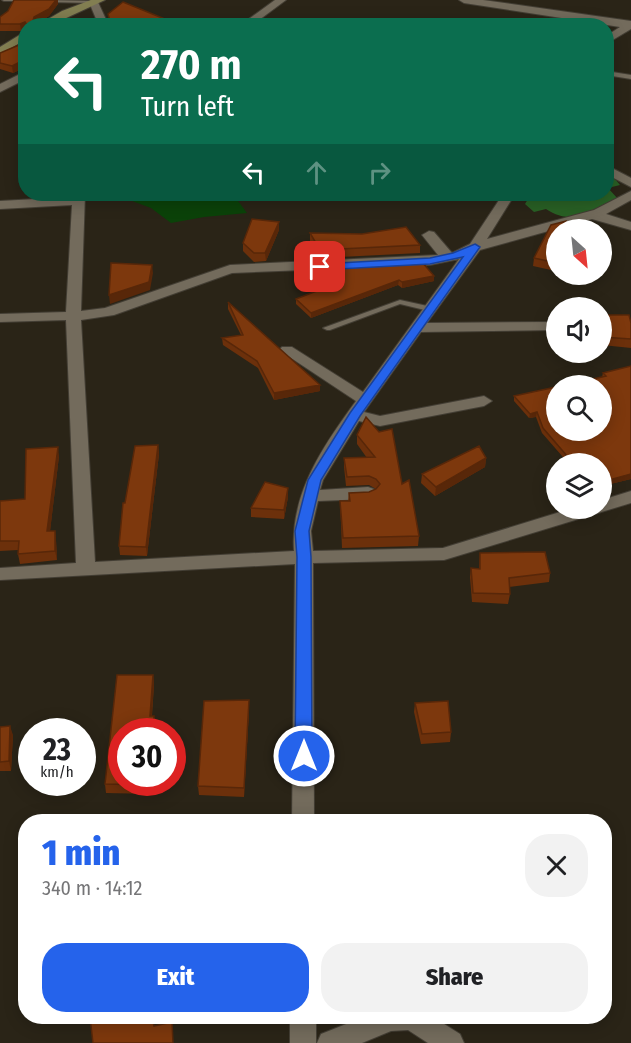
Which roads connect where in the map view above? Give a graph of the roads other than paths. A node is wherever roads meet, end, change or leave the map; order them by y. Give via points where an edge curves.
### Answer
1 (4, 0) edge
2 (281, 0) edge
3 (464, 0) edge
4 (97, 1) edge
5 (59, 18) edge
6 (102, 18) edge
7 (255, 18) edge
8 (588, 18) edge
9 (614, 22) edge
10 (630, 24) edge
11 (614, 35) edge
12 (18, 39) edge
13 (0, 51) edge
14 (614, 74) edge
15 (631, 77) edge
16 (18, 79) edge
17 (0, 89) edge
18 (614, 173) edge
19 (631, 183) edge
20 (631, 195) edge
21 (40, 201) edge
22 (79, 201) edge
23 (505, 201) edge
24 (0, 205) edge
25 (594, 215) junction
26 (631, 226) edge
27 (429, 235) dead end
28 (475, 247) junction
29 (448, 258) junction
30 (429, 309) junction
31 (74, 315) junction
32 (0, 318) edge
33 (546, 326) edge
34 (327, 328) dead end
35 (416, 328) junction
36 (287, 350) dead end
37 (365, 400) junction
38 (484, 401) dead end
39 (354, 416) junction
40 (368, 493) edge
41 (310, 496) junction
42 (630, 500) edge
43 (612, 504) edge
44 (558, 519) edge
45 (304, 557) junction
46 (86, 569) junction
47 (0, 574) edge
48 (303, 814) edge
49 (303, 1024) edge
50 (378, 1024) edge
51 (421, 1024) edge
52 (303, 1043) edge
53 (330, 1043) edge
54 (451, 1043) edge

1 - 4 lane
2 - 7 street
3 - 8 street
4 - 5 street
4 - 6 street
9 - 10 street
10 - 11 street
12 - 13 street
14 - 15 lane
16 - 17 street
18 - 19 street
20 - 25 street
21 - 24 street
22 - 31 street
23 - 28 street
25 - 26 street
25 - 28 street
27 - 29 street
28 - 29 street
28 - 30 street
29 - 31 street via 230,269 109,312
30 - 34 lane via 400,302
30 - 35 street
31 - 32 street
31 - 46 street
33 - 35 street
35 - 37 street
36 - 37 street
37 - 39 street
38 - 39 street via 380,421
39 - 41 street via 314,480
40 - 41 street
41 - 45 street via 302,531
42 - 43 street
44 - 45 street via 444,554
45 - 46 street
45 - 48 street
46 - 47 street
49 - 52 street
50 - 53 street
51 - 54 street

